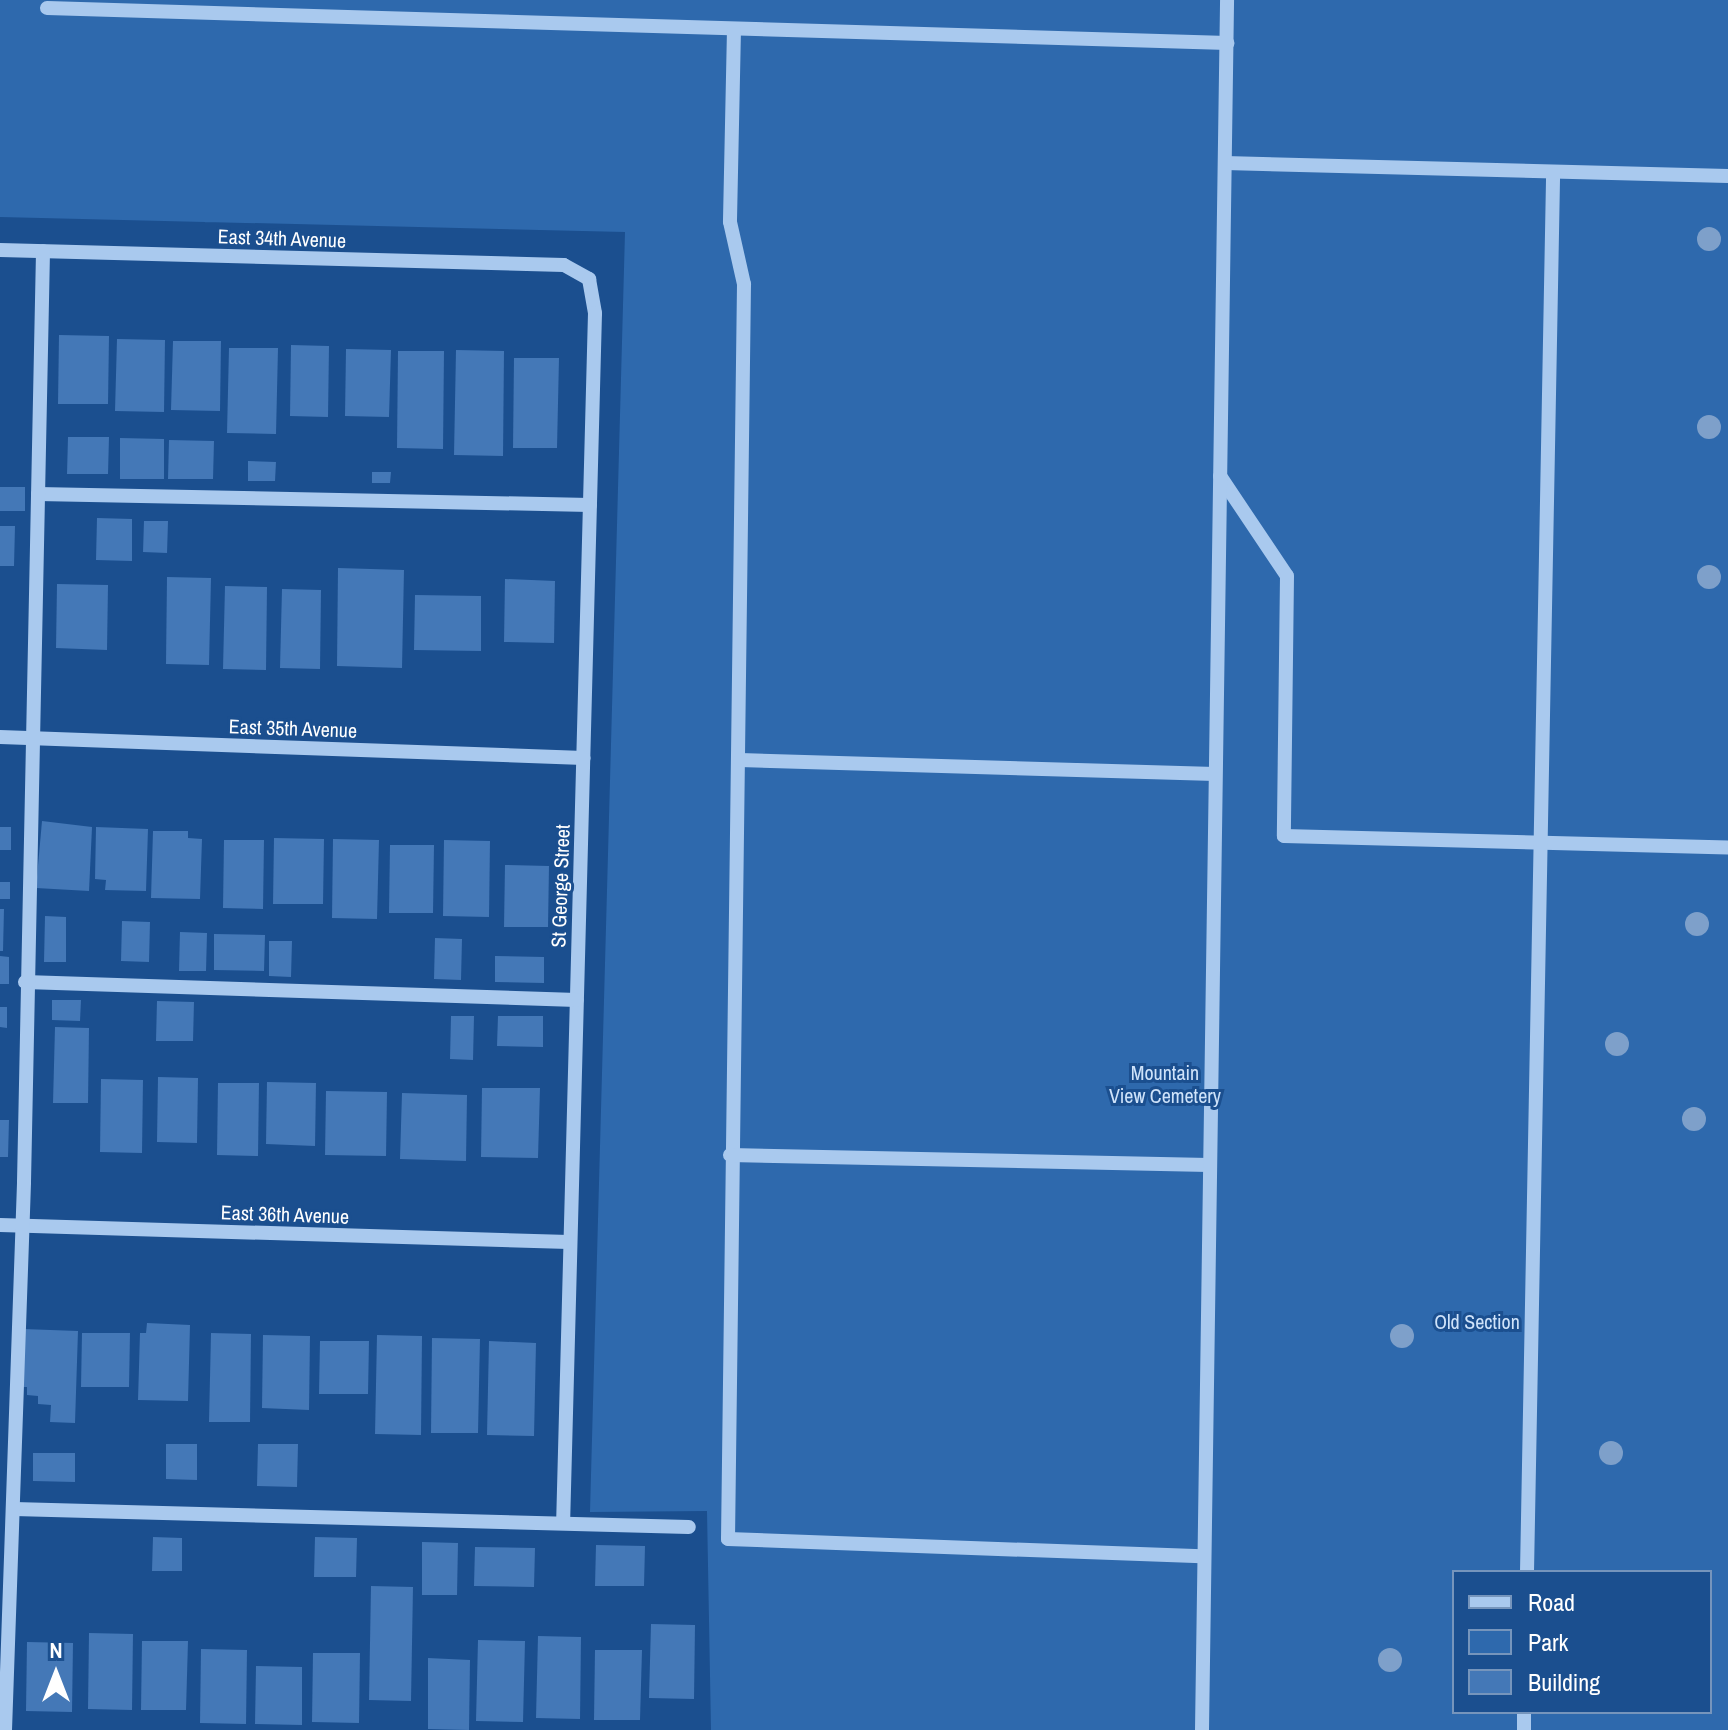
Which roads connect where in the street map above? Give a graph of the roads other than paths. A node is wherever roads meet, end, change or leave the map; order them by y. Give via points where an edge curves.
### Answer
1 (1227, 0) edge
2 (47, 8) dead end
3 (734, 29) junction
4 (1227, 43) junction
5 (1225, 163) junction
6 (1553, 174) junction
7 (1728, 176) edge
8 (0, 250) edge
9 (43, 251) junction
10 (564, 265) joint
11 (1219, 476) junction
12 (38, 494) junction
13 (590, 505) junction
14 (0, 737) edge
15 (32, 739) junction
16 (584, 758) junction
17 (740, 760) junction
18 (1215, 774) junction
19 (1540, 844) junction
20 (1728, 848) edge
21 (25, 982) junction
22 (577, 1000) junction
23 (730, 1155) junction
24 (1209, 1165) junction
25 (0, 1225) edge
26 (21, 1226) junction
27 (569, 1242) junction
28 (14, 1509) junction
29 (563, 1523) junction
30 (689, 1527) dead end
31 (1202, 1556) junction
32 (1527, 1570) edge
33 (5, 1730) edge
34 (1202, 1730) edge

1 - 4 street
2 - 3 street
3 - 4 street
3 - 17 street via 730,222 744,284
4 - 5 street
5 - 6 street
5 - 11 street
6 - 7 street
6 - 19 street
8 - 9 street, East 34th Avenue
9 - 10 street, East 34th Avenue
9 - 12 street
10 - 13 street, St George Street via 589,279 595,313
11 - 18 street
11 - 19 street via 1287,576 1284,836
12 - 13 street
12 - 15 street
13 - 16 street, St George Street
14 - 15 street, East 35th Avenue
15 - 16 street, East 35th Avenue
15 - 21 street
16 - 22 street, St George Street
17 - 18 street
17 - 23 street
18 - 24 street
19 - 20 street
19 - 32 street
21 - 22 street
21 - 26 street
22 - 27 street, St George Street
23 - 24 street
23 - 31 street via 728,1539
24 - 31 street
25 - 26 street, East 36th Avenue
26 - 27 street, East 36th Avenue
26 - 28 street
27 - 29 street, St George Street
28 - 29 street
28 - 33 street
29 - 30 street
31 - 34 street

